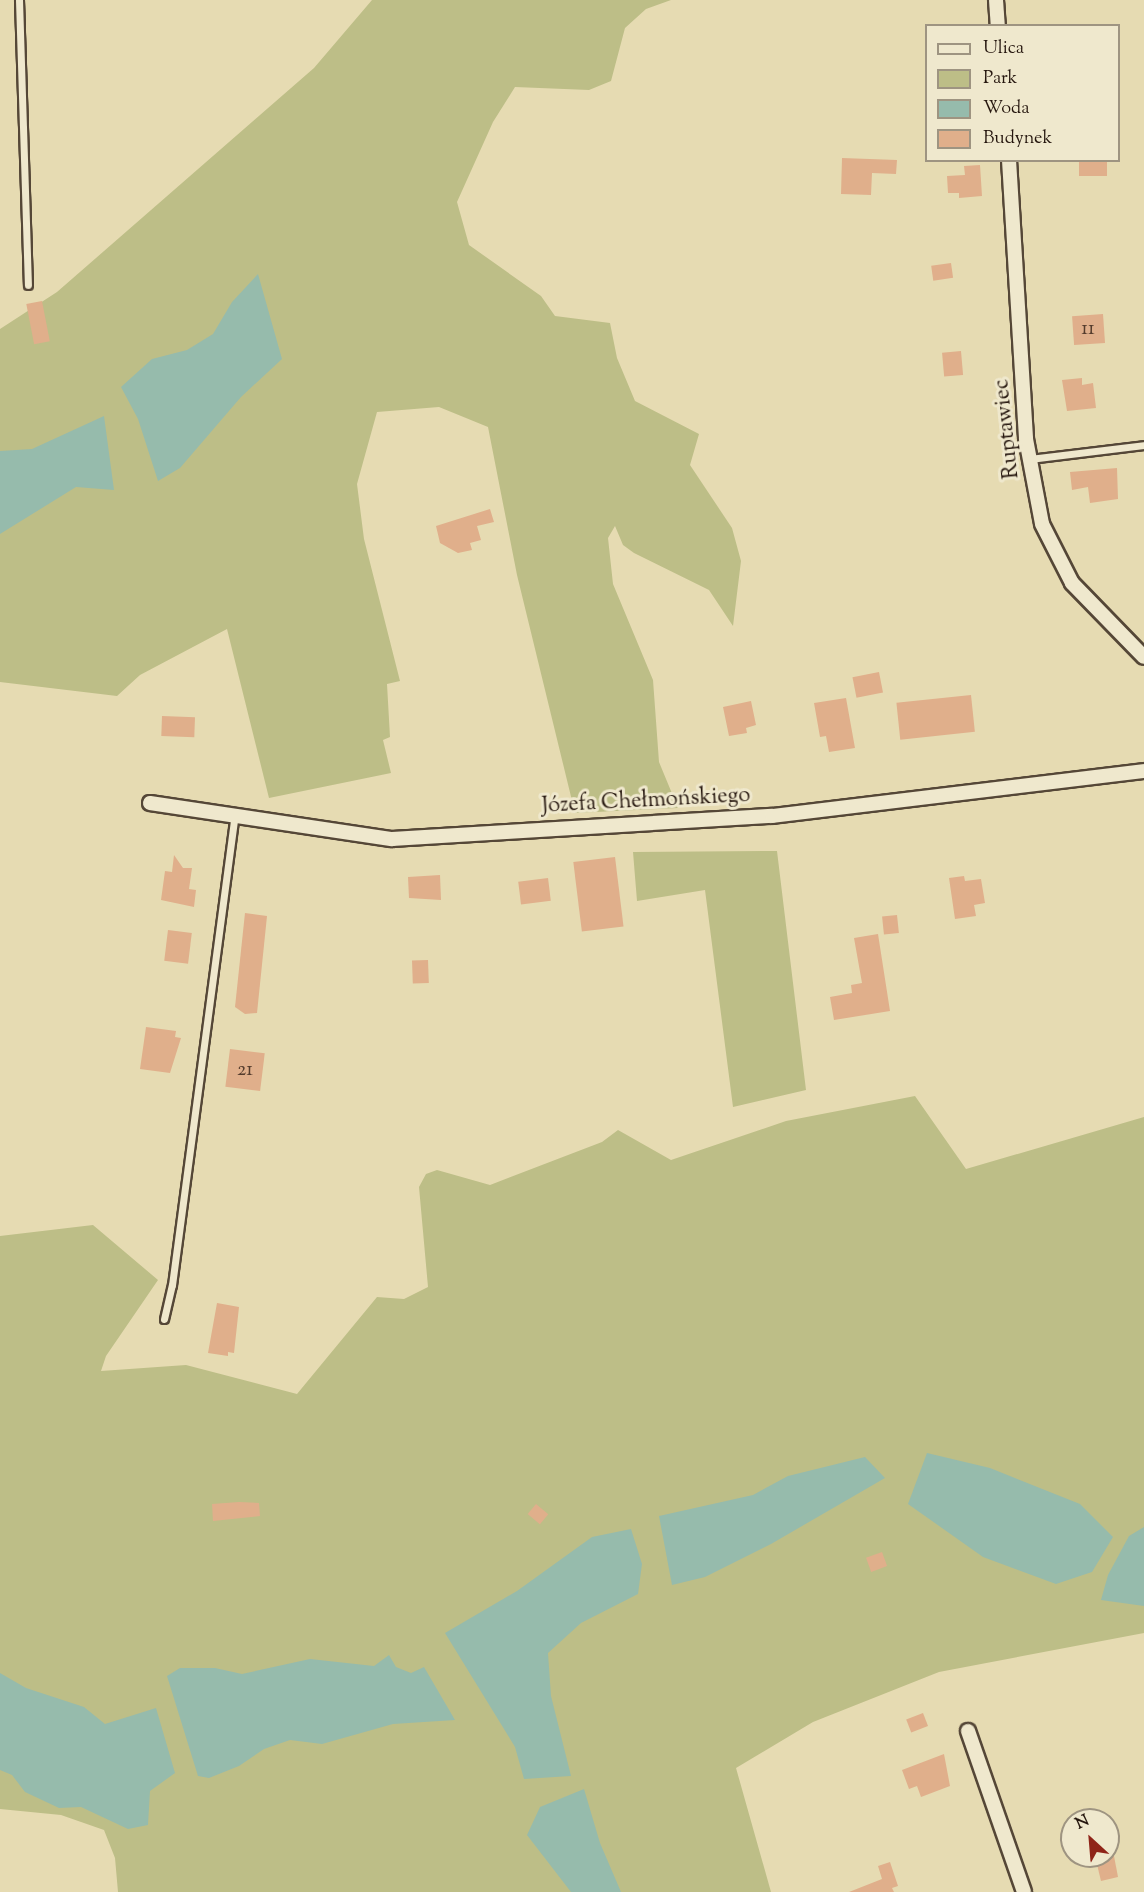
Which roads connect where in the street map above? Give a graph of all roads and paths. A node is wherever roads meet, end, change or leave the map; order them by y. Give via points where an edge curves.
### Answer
1 (19, 0) edge
2 (996, 0) edge
3 (998, 24) edge
4 (1009, 162) edge
5 (28, 285) dead end
6 (1144, 445) edge
7 (1029, 459) junction
8 (1144, 657) edge
9 (1144, 771) edge
10 (150, 802) dead end
11 (234, 818) junction
12 (164, 1319) dead end
13 (968, 1731) dead end
14 (1024, 1892) edge

1 - 5 lane
2 - 3 street
4 - 7 street, Ruptawiec
6 - 7 lane
7 - 8 street, Ruptawiec via 1042,524 1072,583
9 - 11 street, Józefa Chełmońskiego via 772,816 392,839
10 - 11 street, Józefa Chełmońskiego
11 - 12 lane via 174,1273
13 - 14 street

